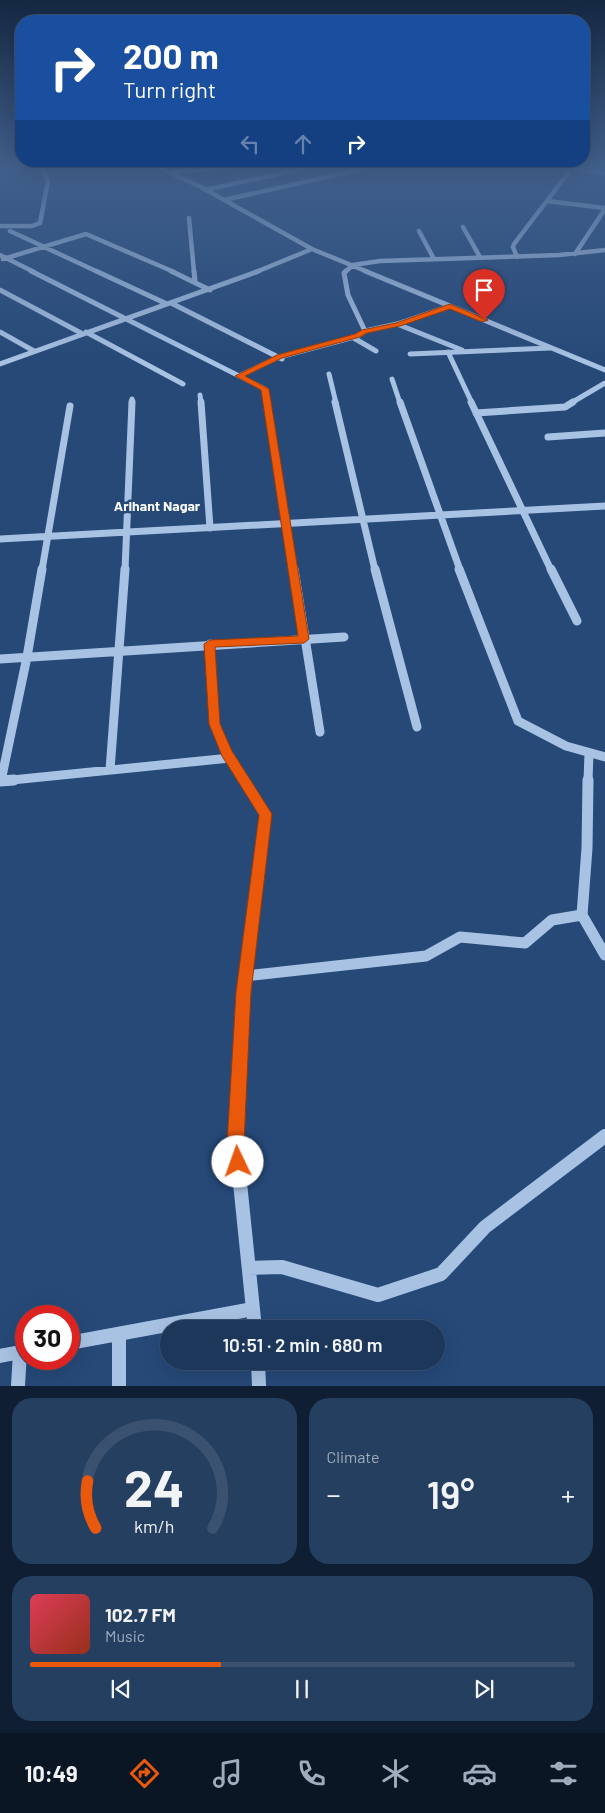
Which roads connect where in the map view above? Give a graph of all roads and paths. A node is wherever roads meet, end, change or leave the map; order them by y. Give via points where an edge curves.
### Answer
1 (14, 233) edge
2 (190, 233) edge
3 (283, 233) edge
4 (420, 233) edge
5 (466, 233) edge
6 (523, 233) edge
7 (589, 233) edge
8 (605, 242) edge
9 (43, 246) junction
10 (312, 249) junction
11 (605, 250) edge
12 (591, 251) junction
13 (574, 254) junction
14 (517, 257) junction
15 (2, 258) edge
16 (480, 258) junction
17 (434, 259) junction
18 (353, 265) junction
19 (195, 281) junction
20 (0, 290) edge
21 (210, 290) junction
22 (169, 304) junction
23 (450, 306) junction
24 (128, 319) junction
25 (397, 324) junction
26 (365, 331) junction
27 (0, 332) edge
28 (83, 332) junction
29 (352, 337) junction
30 (552, 348) junction
31 (34, 351) junction
32 (376, 351) dead end
33 (466, 351) junction
34 (448, 352) junction
35 (410, 354) dead end
36 (279, 357) junction
37 (286, 361) dead end
38 (0, 364) edge
39 (605, 370) edge
40 (330, 374) dead end
41 (239, 376) junction
42 (392, 379) dead end
43 (605, 383) edge
44 (183, 384) dead end
45 (200, 395) dead end
46 (132, 399) dead end
47 (70, 406) dead end
48 (476, 413) junction
49 (605, 433) edge
50 (548, 436) dead end
51 (605, 506) edge
52 (522, 511) junction
53 (439, 516) junction
54 (362, 520) junction
55 (286, 524) junction
56 (210, 528) junction
57 (128, 532) junction
58 (48, 537) junction
59 (0, 539) edge
60 (577, 621) dead end
61 (344, 637) dead end
62 (304, 639) junction
63 (210, 644) junction
64 (120, 650) junction
65 (27, 657) junction
66 (0, 659) edge
67 (417, 727) dead end
68 (320, 732) dead end
69 (589, 753) junction
70 (605, 757) edge
71 (230, 758) junction
72 (110, 770) junction
73 (1, 781) edge
74 (582, 915) junction
75 (605, 955) edge
76 (245, 976) junction
77 (605, 1136) edge
78 (249, 1268) junction
79 (254, 1309) junction
80 (255, 1320) edge
81 (119, 1334) junction
82 (80, 1341) edge
83 (15, 1353) edge
84 (0, 1356) edge
85 (20, 1370) edge
86 (259, 1370) edge
87 (18, 1386) edge
88 (119, 1386) edge
89 (260, 1386) edge

1 - 9 street
2 - 19 street
3 - 10 street
4 - 17 street
5 - 16 street
6 - 14 street via 513,247
7 - 13 street
8 - 12 street
9 - 15 street
9 - 19 street via 86,234
9 - 22 street
10 - 18 street
10 - 21 street
11 - 12 street
12 - 13 street
13 - 14 street
14 - 16 street
15 - 24 street
16 - 17 street
17 - 18 street
18 - 23 street
18 - 26 street via 344,272 344,280
19 - 21 street
20 - 28 street
21 - 22 street
22 - 24 street
22 - 36 street
23 - 25 street
23 - 30 street
24 - 28 street
24 - 41 street
25 - 26 street
25 - 33 street
26 - 29 street
27 - 31 street
28 - 31 street
28 - 44 street
29 - 32 street
29 - 36 street
30 - 33 street
30 - 39 street
31 - 38 street
33 - 34 street
34 - 35 street
34 - 48 street
36 - 37 street
36 - 41 street
40 - 54 street
41 - 55 street via 265,389
42 - 53 street
43 - 48 street via 565,407
45 - 56 street
46 - 57 street
47 - 58 street
48 - 52 street
49 - 50 street
51 - 52 street
52 - 53 street
52 - 60 street
53 - 54 street
53 - 69 street via 518,721 566,746
54 - 55 street
54 - 67 street
55 - 56 street
55 - 62 street
56 - 57 street
57 - 58 street
57 - 64 street
58 - 59 street
58 - 65 street
61 - 62 street
62 - 63 street
62 - 68 street
63 - 64 street
63 - 71 street via 214,724
64 - 65 street
64 - 72 street
65 - 66 street
65 - 73 street
69 - 70 street
69 - 74 street
71 - 72 street
71 - 76 street via 266,814
72 - 73 street
74 - 75 street
74 - 76 street via 552,920 525,944 460,937 426,956
76 - 78 street via 236,1144
77 - 78 street via 485,1227 441,1274 378,1295 282,1267
78 - 79 street
79 - 80 street
79 - 81 street
81 - 82 street
81 - 88 street
83 - 84 street
85 - 87 street
86 - 89 street

